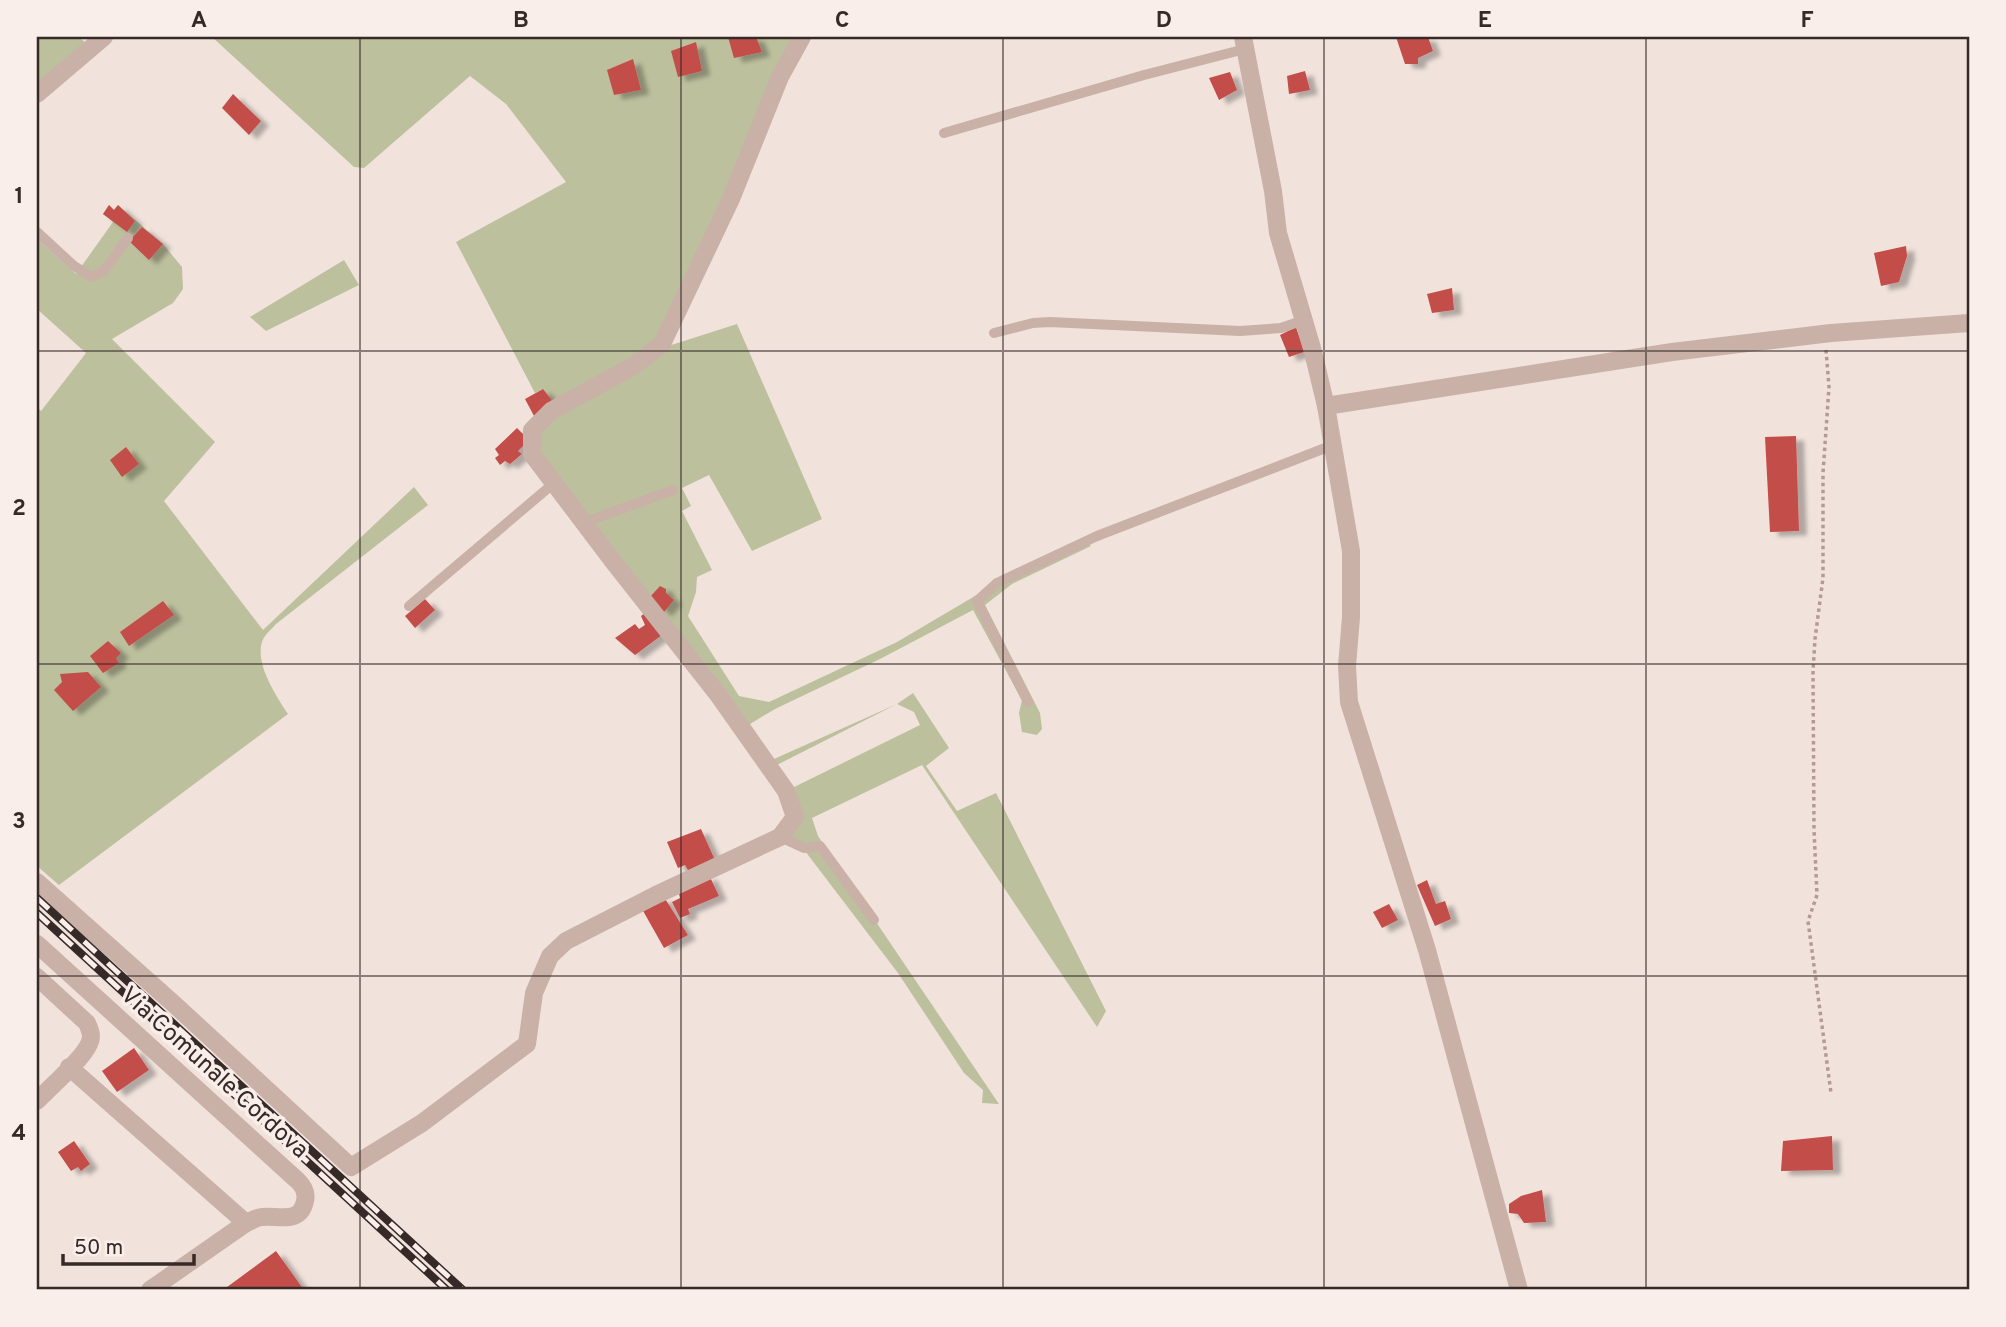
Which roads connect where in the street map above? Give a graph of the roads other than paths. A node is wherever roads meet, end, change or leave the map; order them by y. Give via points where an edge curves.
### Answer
1 (104, 37) edge
2 (802, 37) edge
3 (1244, 43) edge
4 (37, 94) edge
5 (944, 134) dead end
6 (37, 232) edge
7 (128, 238) dead end
8 (1304, 320) junction
9 (1969, 323) edge
10 (994, 333) dead end
11 (1326, 406) junction
12 (1333, 445) junction
13 (554, 483) junction
14 (673, 490) dead end
15 (583, 523) junction
16 (409, 606) dead end
17 (1028, 702) dead end
18 (780, 837) junction
19 (37, 882) edge
20 (874, 920) dead end
21 (37, 944) edge
22 (37, 977) edge
23 (69, 1067) junction
24 (37, 1101) edge
25 (246, 1223) junction
26 (150, 1290) edge
27 (1519, 1290) edge

1 - 4 street
2 - 13 street via 662,344 635,365 551,411 532,430 532,454
3 - 5 lane
3 - 8 street via 1278,233
6 - 7 lane via 92,277 104,271
8 - 10 lane via 1281,328 1240,331 1050,322
8 - 11 street
9 - 11 street via 1672,352
11 - 12 street
12 - 17 lane via 1097,536 997,583 977,601
12 - 27 street via 1351,551 1349,702 1427,950
13 - 15 street
13 - 16 lane
14 - 15 lane
15 - 18 street via 719,696 786,792 795,817
18 - 19 street via 566,940 550,956 534,993 527,1044 422,1123 351,1167
18 - 20 lane via 804,848 820,846
21 - 25 street, Via Comunale Cordova via 303,1186 304,1206 295,1216 260,1217
22 - 23 street via 91,1032 90,1042
23 - 24 street
23 - 25 street
25 - 26 street, Via Comunale Cordova

